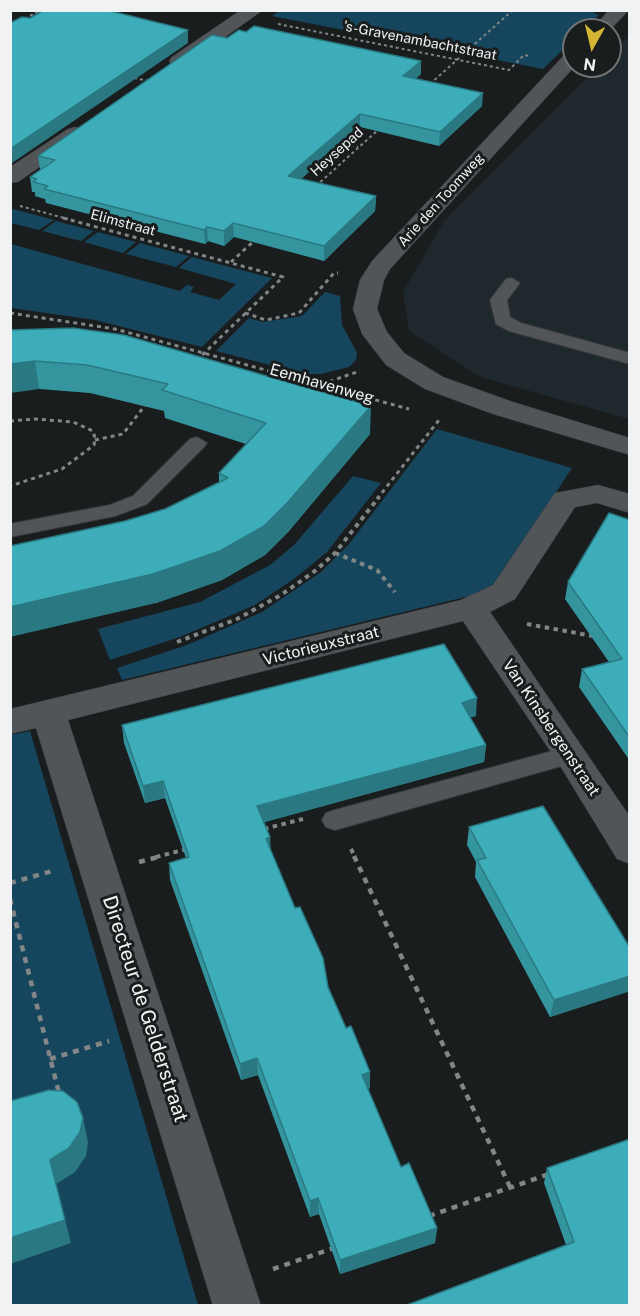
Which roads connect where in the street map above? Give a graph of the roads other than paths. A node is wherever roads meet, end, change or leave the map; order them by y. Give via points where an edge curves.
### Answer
1 (250, 14) edge
2 (562, 67) edge
3 (149, 81) edge
4 (93, 121) edge
5 (10, 177) edge
6 (512, 283) dead end
7 (630, 359) edge
8 (197, 443) dead end
9 (630, 447) edge
10 (630, 504) edge
11 (10, 531) edge
12 (471, 608) junction
13 (49, 713) junction
14 (10, 722) edge
15 (571, 755) junction
16 (335, 820) road end
17 (630, 849) edge
18 (234, 1295) edge

1 - 3 street
2 - 9 street, Arie den Toomweg via 380,266 365,309 375,334 395,359 417,374 454,391
4 - 5 street
6 - 7 lane via 498,300 502,320
8 - 11 lane via 140,500 115,510
10 - 12 street, Victorieuxstraat via 598,494 565,499 504,592
12 - 13 street, Victorieuxstraat
12 - 15 street, Van Kinsbergenstraat
13 - 14 street, Victorieuxstraat
13 - 18 street, Directeur de Gelderstraat
15 - 16 lane
15 - 17 street, Van Kinsbergenstraat

